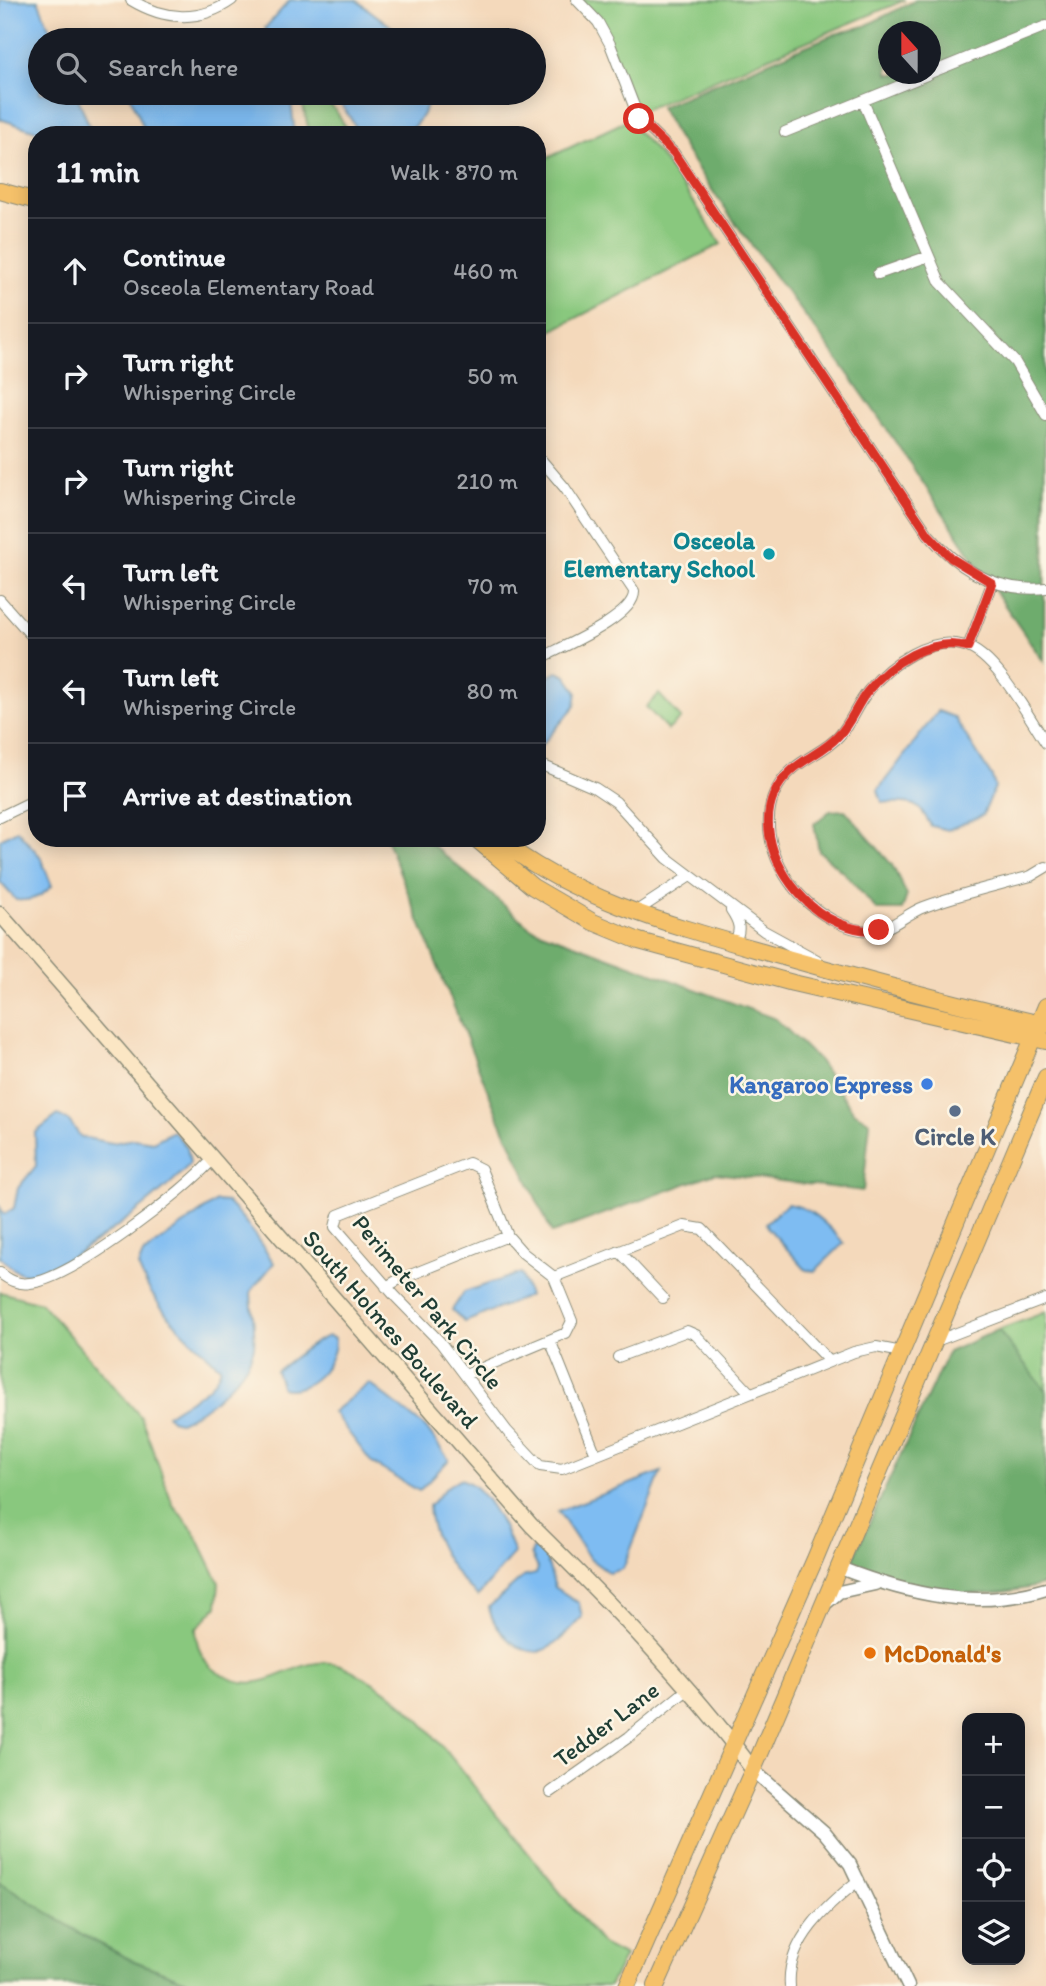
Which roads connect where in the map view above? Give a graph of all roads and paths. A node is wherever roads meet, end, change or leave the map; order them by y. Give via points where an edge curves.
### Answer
1 (131, 0) edge
2 (232, 0) edge
3 (577, 0) edge
4 (1046, 26) edge
5 (941, 69) edge
6 (903, 84) edge
7 (863, 100) junction
8 (785, 132) dead end
9 (0, 191) edge
10 (28, 199) edge
11 (929, 256) junction
12 (878, 274) dead end
13 (1046, 415) edge
14 (546, 466) edge
15 (992, 583) junction
16 (1046, 589) edge
17 (0, 600) edge
18 (28, 632) edge
19 (968, 647) junction
20 (546, 655) edge
21 (1046, 743) edge
22 (546, 766) edge
23 (28, 803) edge
24 (0, 817) edge
25 (486, 847) edge
26 (510, 847) edge
27 (1046, 867) edge
28 (691, 876) junction
29 (727, 904) junction
30 (635, 912) junction
31 (0, 914) edge
32 (619, 933) junction
33 (734, 943) junction
34 (848, 976) junction
35 (1046, 1006) edge
36 (1041, 1032) edge
37 (1046, 1077) edge
38 (213, 1159) junction
39 (508, 1236) junction
40 (619, 1251) junction
41 (0, 1273) edge
42 (554, 1277) junction
43 (386, 1287) junction
44 (663, 1298) dead end
45 (1046, 1300) edge
46 (550, 1340) junction
47 (936, 1341) junction
48 (902, 1352) junction
49 (618, 1357) dead end
50 (829, 1361) junction
51 (466, 1375) junction
52 (750, 1393) junction
53 (596, 1455) junction
54 (836, 1509) junction
55 (815, 1559) junction
56 (840, 1568) junction
57 (879, 1583) junction
58 (1046, 1589) edge
59 (825, 1604) junction
60 (687, 1690) junction
61 (735, 1745) junction
62 (753, 1770) junction
63 (551, 1792) dead end
64 (859, 1880) junction
65 (627, 1986) edge
66 (656, 1986) edge
67 (790, 1986) edge
68 (908, 1986) edge

1 - 2 street via 150,10 190,17 211,14
3 - 15 street via 598,22 610,44 639,119 674,153 928,534 951,558
4 - 5 street
6 - 7 street
7 - 8 street
7 - 11 street
9 - 10 main road
11 - 12 street
11 - 13 street via 940,282 1016,362
14 - 20 street via 635,598 624,613
15 - 16 street
15 - 19 street
17 - 18 street
19 - 21 street via 992,665
19 - 27 street via 931,647 891,668 868,691 832,743 784,778 769,811 776,862 790,885 818,911 871,931 923,907 1031,876
22 - 28 street via 616,802 667,858
23 - 24 street
25 - 32 main road via 533,887
26 - 30 main road via 538,867
28 - 29 street
28 - 30 street
29 - 33 street via 739,921
29 - 34 street via 764,931
30 - 32 main road via 622,921
30 - 33 main road
31 - 38 main road, South Holmes Boulevard
32 - 36 main road via 793,983
33 - 34 main road
34 - 36 main road
35 - 36 main road
36 - 48 main road
37 - 47 main road
38 - 41 street via 162,1205 64,1269 27,1284
38 - 60 main road, South Holmes Boulevard via 531,1525
39 - 42 street, Perimeter Park Circle
39 - 43 street
39 - 43 street, Perimeter Park Circle via 481,1169 469,1163 338,1215 334,1227
40 - 42 street
40 - 44 street
40 - 50 street via 684,1226 702,1229
42 - 46 street via 572,1321 566,1333
43 - 51 street, Perimeter Park Circle
45 - 47 street
46 - 51 street
46 - 53 street
47 - 56 main road
48 - 50 street, Perimeter Park Circle via 868,1348
48 - 54 main road
49 - 52 street via 687,1331
50 - 52 street, Perimeter Park Circle
51 - 53 street, Perimeter Park Circle via 507,1431 540,1466 562,1469
52 - 53 street, Perimeter Park Circle
54 - 55 main road
54 - 56 main road via 838,1522 829,1545
55 - 59 main road via 826,1572 821,1593
55 - 61 main road
56 - 57 street
56 - 59 main road
57 - 58 street via 926,1596 971,1599
57 - 59 street via 839,1592
59 - 62 main road
60 - 61 main road, South Holmes Boulevard
60 - 63 street, Tedder Lane
61 - 62 main road, South Holmes Boulevard
61 - 65 main road
62 - 64 street via 824,1832
62 - 66 main road
64 - 67 street via 822,1912 807,1932 796,1953
64 - 68 street

